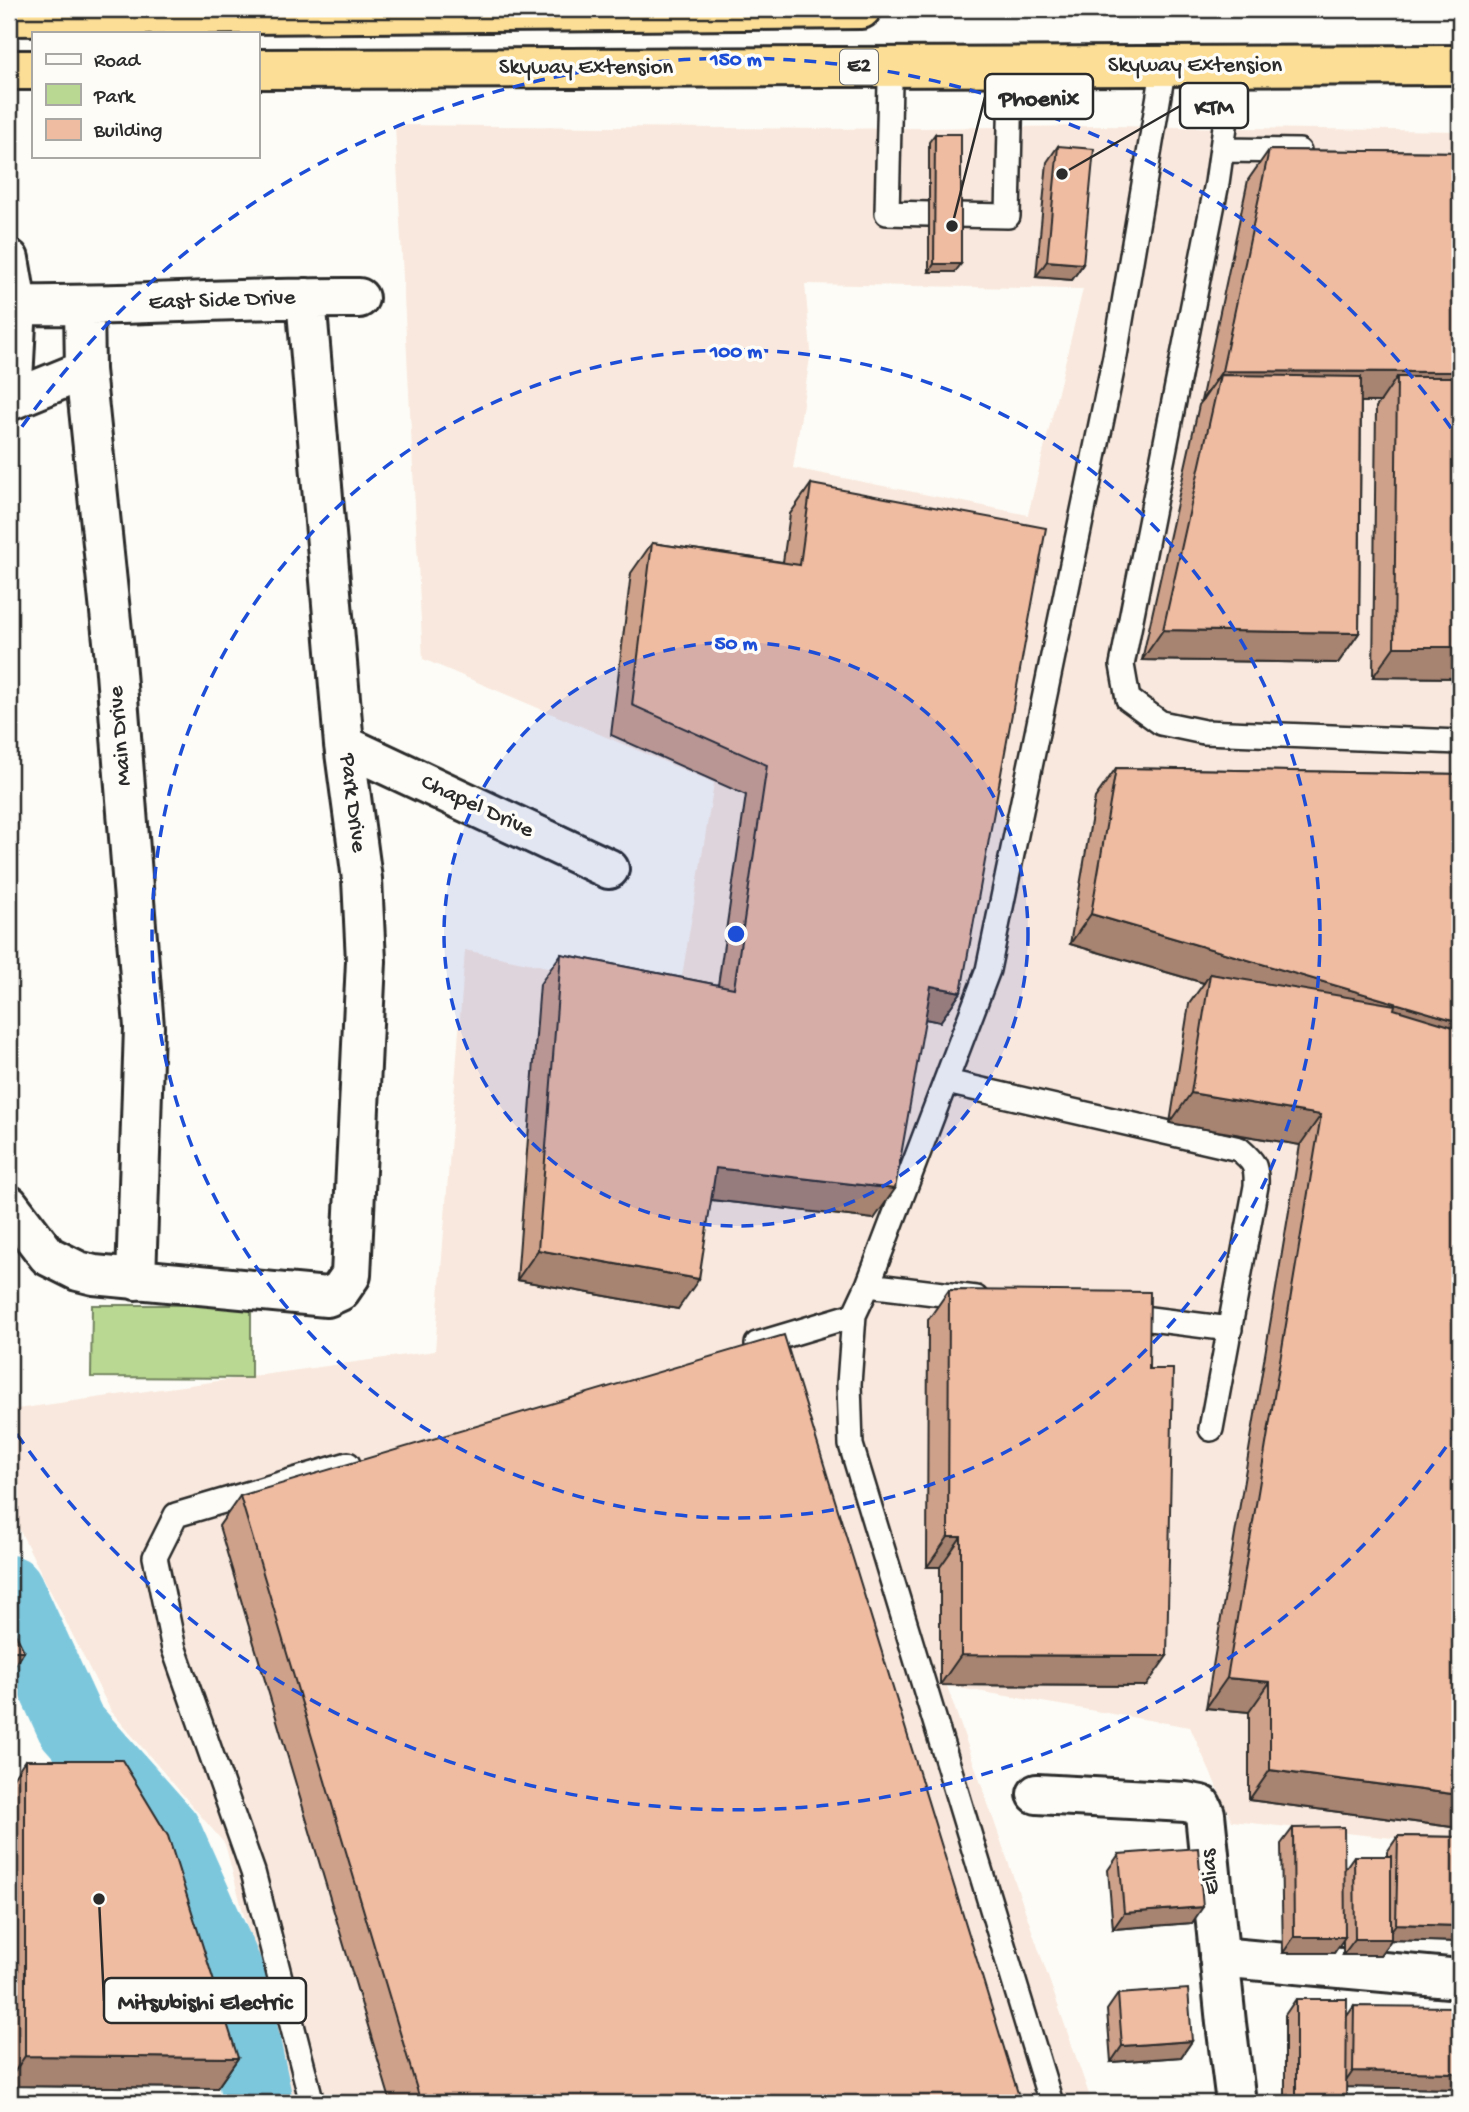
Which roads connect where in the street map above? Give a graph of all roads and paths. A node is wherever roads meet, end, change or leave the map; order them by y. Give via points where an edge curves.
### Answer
1 (862, 9) edge
2 (9, 16) edge
3 (1460, 65) edge
4 (259, 69) edge
5 (9, 70) edge
6 (32, 70) edge
7 (1162, 77) dead end
8 (1232, 77) dead end
9 (890, 82) dead end
10 (1011, 82) dead end
11 (1222, 150) junction
12 (1321, 151) edge
13 (929, 214) dead end
14 (955, 215) edge
15 (9, 259) edge
16 (306, 298) junction
17 (359, 298) dead end
18 (17, 305) junction
19 (84, 306) junction
20 (85, 370) junction
21 (10, 400) edge
22 (1460, 743) edge
23 (344, 746) junction
24 (609, 869) dead end
25 (947, 1082) junction
26 (9, 1205) edge
27 (136, 1279) junction
28 (869, 1284) junction
29 (1002, 1301) edge
30 (1096, 1313) edge
31 (854, 1315) junction
32 (1230, 1329) junction
33 (735, 1350) edge
34 (1211, 1429) dead end
35 (362, 1460) edge
36 (1037, 1794) dead end
37 (1219, 1957) junction
38 (1460, 1979) edge
39 (312, 2103) edge
40 (1051, 2103) edge
41 (1236, 2103) edge

1 - 2 highway
3 - 4 highway, Skyway Extension / E2
5 - 6 highway
7 - 25 lane via 1115,356 988,970
8 - 11 lane
9 - 13 lane via 887,213
10 - 14 lane via 1008,216
11 - 12 lane
11 - 22 lane via 1122,666 1128,699 1161,723 1204,732
15 - 18 street
16 - 17 street, East Side Drive
16 - 19 street, East Side Drive
16 - 23 street, Park Drive
18 - 19 street
18 - 21 street
19 - 20 street, Main Drive
20 - 21 street
20 - 27 street, Main Drive via 115,660 144,1027
23 - 24 street, Chapel Drive
23 - 27 street, Park Drive via 362,879 366,961 351,1275 341,1291 327,1297
25 - 28 lane
25 - 32 lane via 1239,1149 1253,1161 1256,1186
26 - 27 street via 48,1256 78,1271
28 - 29 lane
28 - 31 lane
30 - 32 lane
31 - 33 lane
31 - 40 lane via 851,1444
32 - 34 lane
35 - 39 lane via 176,1515 155,1557 174,1649 253,1871
36 - 37 street, Elias via 1201,1805
37 - 38 street
37 - 41 street, Elias

